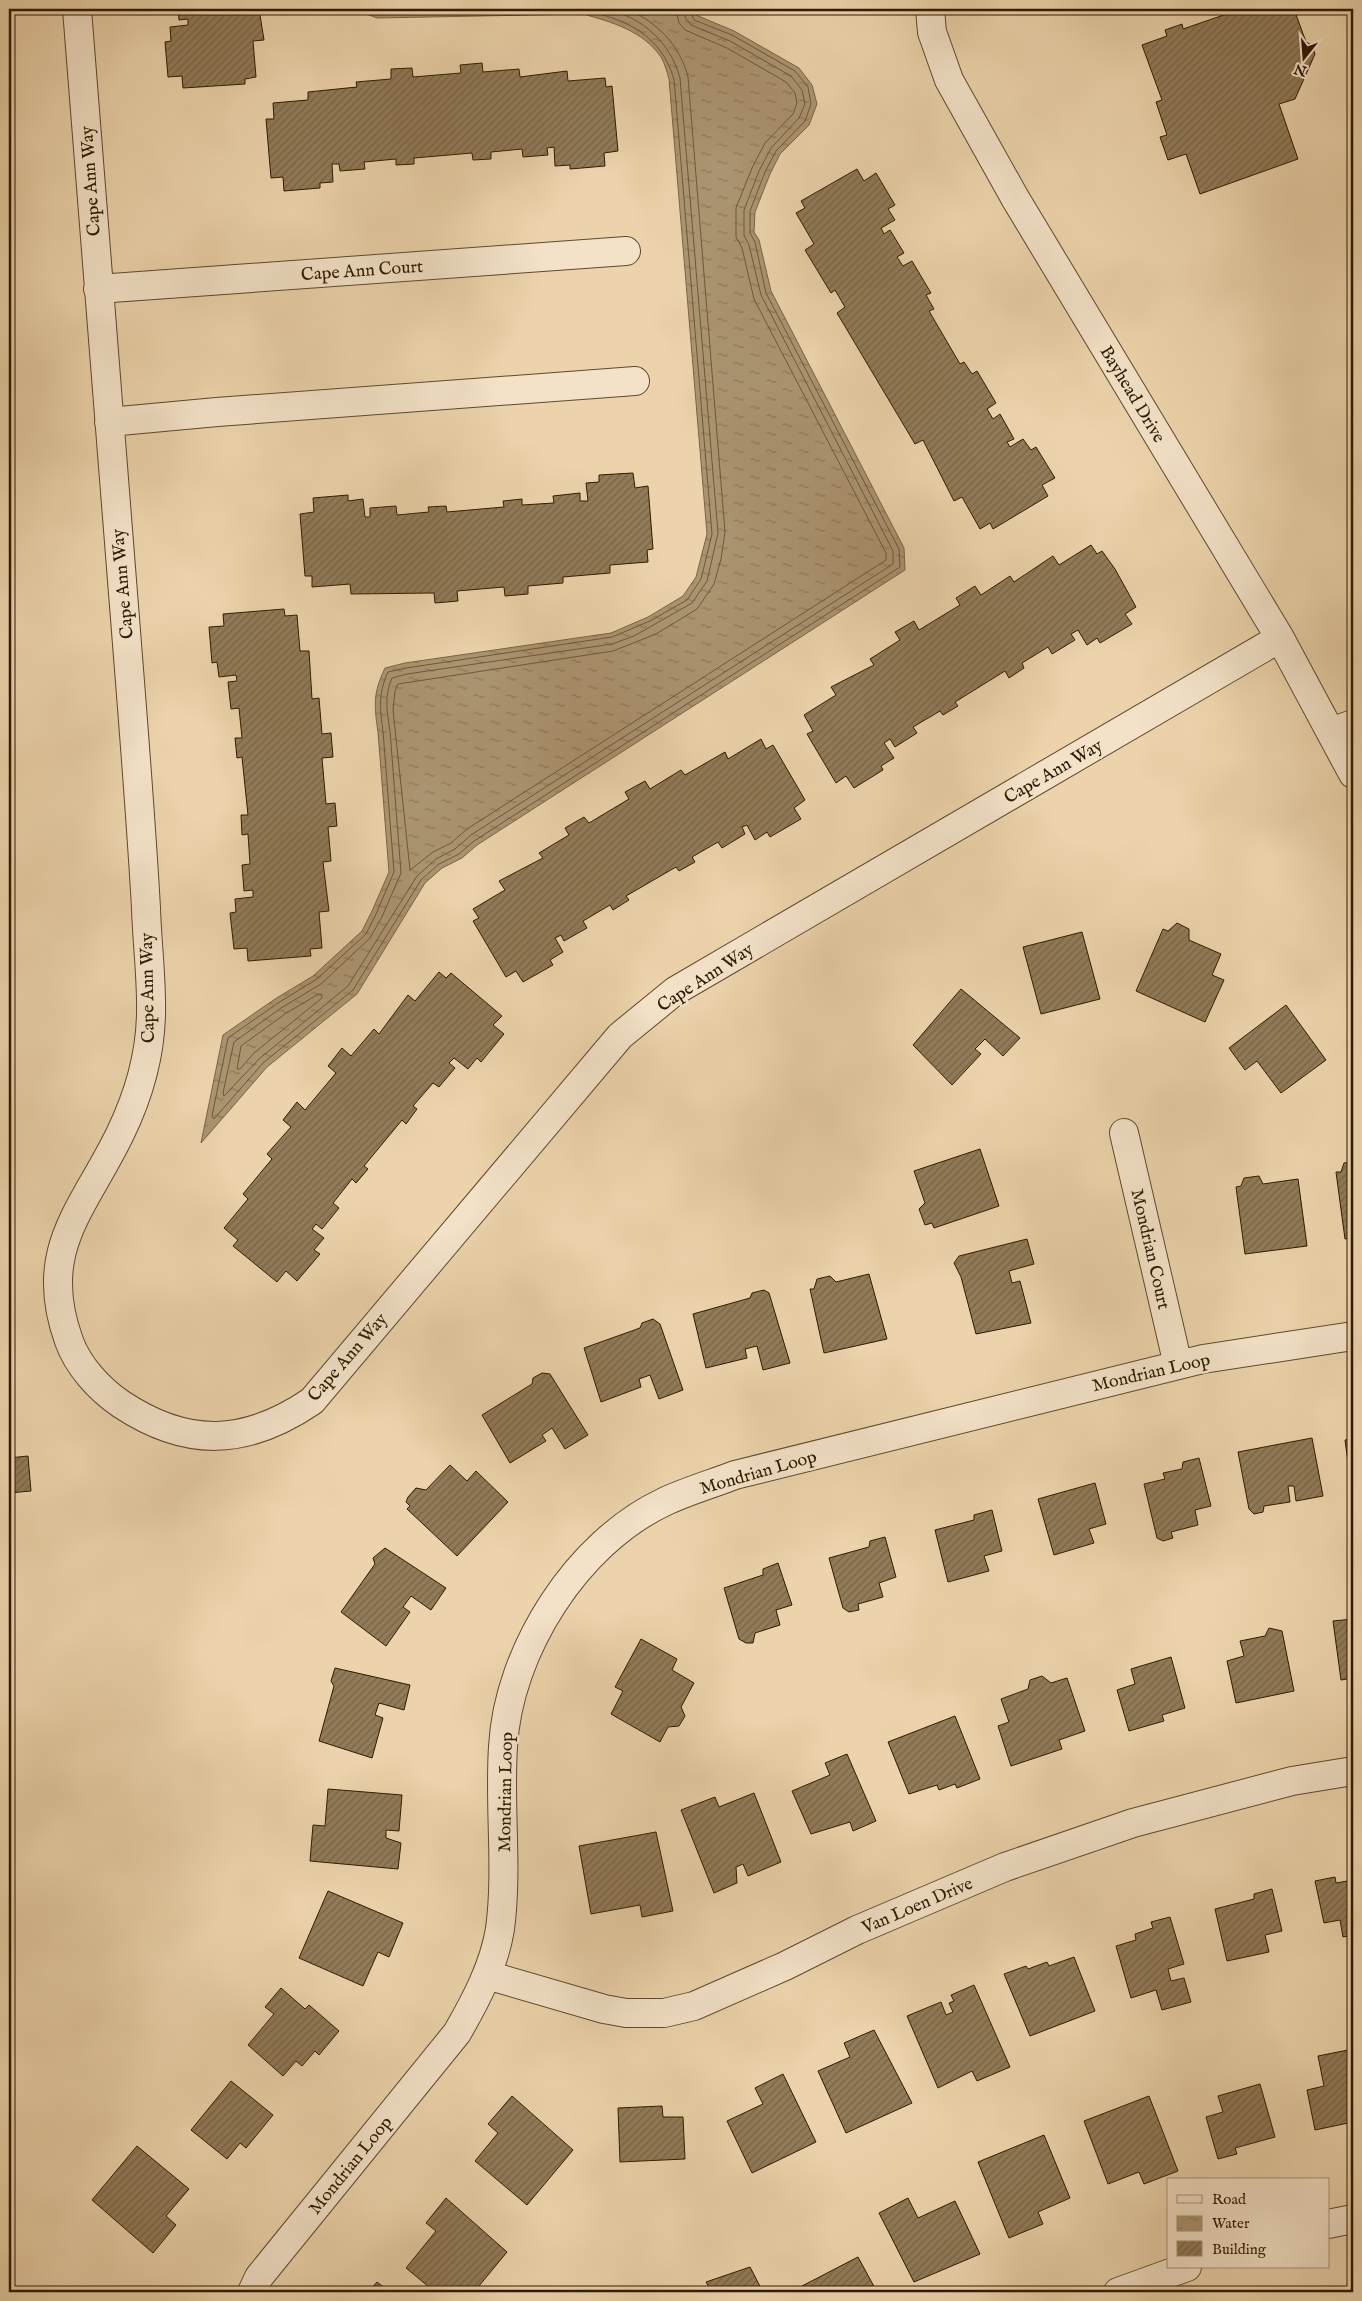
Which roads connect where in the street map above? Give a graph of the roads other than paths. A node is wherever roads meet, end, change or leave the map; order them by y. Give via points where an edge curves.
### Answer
1 (77, 9) edge
2 (930, 9) edge
3 (626, 251) dead end
4 (98, 289) junction
5 (635, 381) dead end
6 (109, 422) junction
7 (1280, 638) junction
8 (1342, 728) edge
9 (1353, 774) edge
10 (1124, 1133) dead end
11 (1353, 1336) edge
12 (1178, 1364) junction
13 (1353, 1771) edge
14 (487, 1975) junction
15 (1353, 2219) edge
16 (1330, 2224) edge
17 (1184, 2268) edge
18 (252, 2292) edge
19 (1118, 2292) edge

1 - 4 street, Cape Ann Way
2 - 7 street, Bayhead Drive via 932,32 949,80 1015,198
3 - 4 street, Cape Ann Court
4 - 6 street, Cape Ann Way
5 - 6 street
6 - 7 street, Cape Ann Way via 140,810 151,1013 148,1052 135,1100 120,1136 68,1228 58,1262 58,1305 70,1346 89,1376 110,1396 146,1420 180,1433 217,1437 260,1430 287,1418 312,1401 620,1036 675,991
7 - 8 street, Bayhead Drive
8 - 9 street, Bayhead Drive
10 - 12 street, Mondrian Court
11 - 12 street, Mondrian Loop
12 - 14 street, Mondrian Loop via 735,1475 664,1502 628,1525 588,1558 550,1607 529,1645 511,1694 503,1746 504,1880 500,1930
13 - 14 street, Van Loen Drive via 1292,1781 1133,1823 1006,1867 857,1930 694,2006 664,2013 626,2013
14 - 18 street, Mondrian Loop via 457,2033 259,2277
15 - 16 street
17 - 19 street

